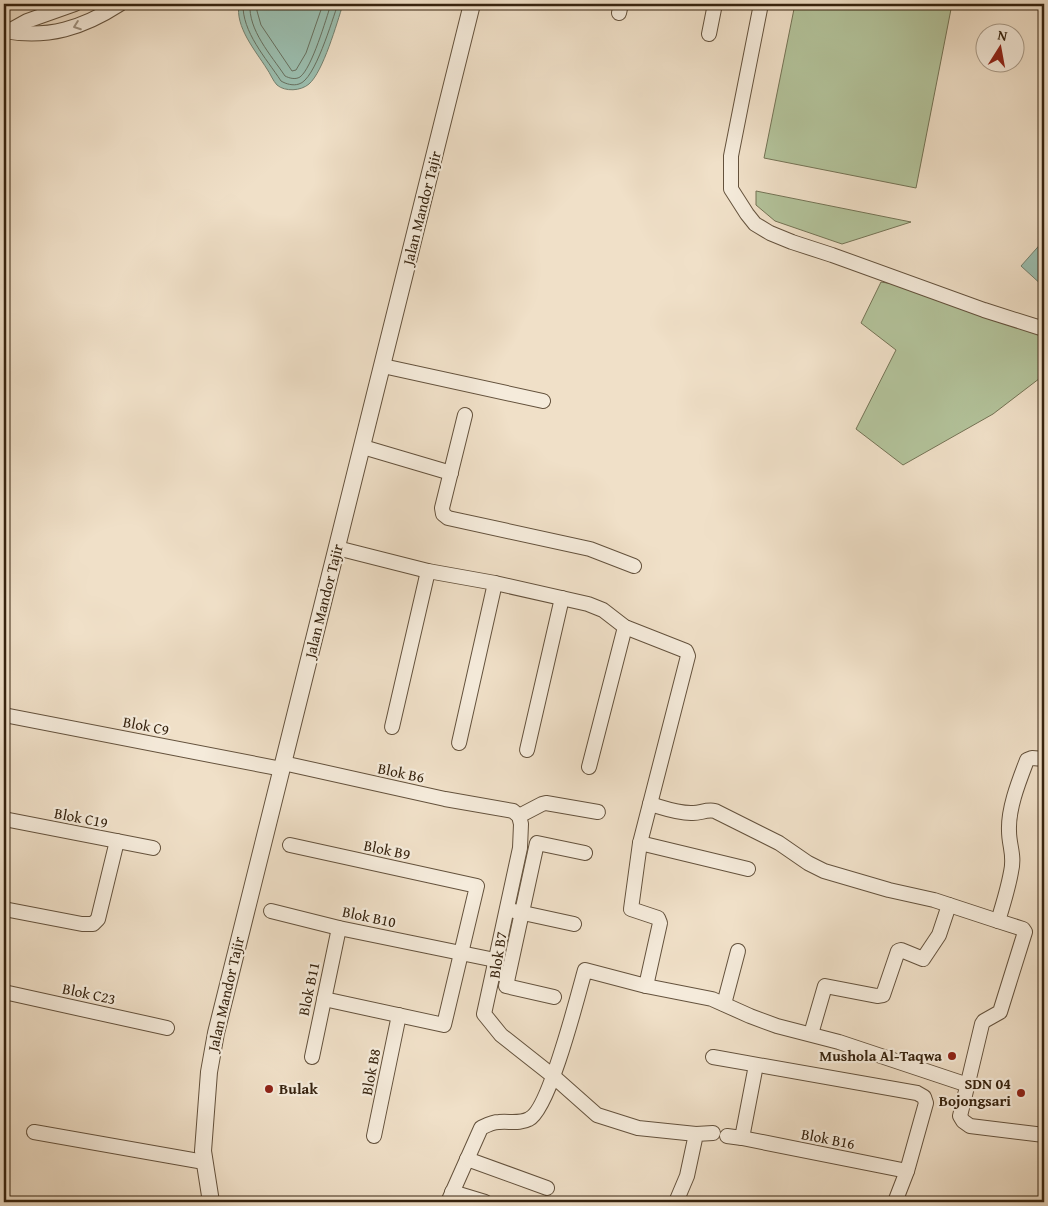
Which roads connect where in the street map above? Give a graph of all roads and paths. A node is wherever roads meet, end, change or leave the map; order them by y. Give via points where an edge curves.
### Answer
1 (75, 4) edge
2 (120, 4) edge
3 (472, 4) edge
4 (714, 4) edge
5 (762, 4) edge
6 (6, 31) edge
7 (709, 34) dead end
8 (1044, 329) edge
9 (383, 366) junction
10 (543, 401) dead end
11 (465, 414) dead end
12 (363, 447) junction
13 (451, 473) junction
14 (337, 548) junction
15 (634, 566) dead end
16 (428, 571) junction
17 (494, 583) junction
18 (562, 598) junction
19 (625, 627) junction
20 (4, 715) edge
21 (392, 727) dead end
22 (460, 742) dead end
23 (526, 750) dead end
24 (1044, 759) edge
25 (282, 766) junction
26 (589, 767) dead end
27 (650, 804) junction
28 (598, 812) dead end
29 (516, 813) junction
30 (4, 819) edge
31 (117, 841) junction
32 (640, 843) junction
33 (290, 845) dead end
34 (153, 848) dead end
35 (585, 852) dead end
36 (748, 869) dead end
37 (949, 905) junction
38 (4, 908) edge
39 (507, 909) junction
40 (271, 911) dead end
41 (522, 912) junction
42 (998, 921) junction
43 (574, 924) dead end
44 (339, 928) junction
45 (738, 951) dead end
46 (461, 953) junction
47 (496, 960) junction
48 (646, 986) junction
49 (4, 992) edge
50 (554, 997) dead end
51 (324, 999) junction
52 (724, 1004) junction
53 (399, 1015) junction
54 (166, 1028) dead end
55 (811, 1034) junction
56 (312, 1057) dead end
57 (713, 1057) dead end
58 (756, 1065) junction
59 (553, 1076) junction
60 (968, 1085) junction
61 (34, 1132) dead end
62 (713, 1133) dead end
63 (696, 1134) junction
64 (1044, 1135) edge
65 (374, 1136) dead end
66 (727, 1136) dead end
67 (742, 1138) junction
68 (467, 1159) junction
69 (204, 1162) junction
70 (907, 1171) junction
71 (547, 1188) dead end
72 (450, 1197) edge
73 (211, 1202) edge
74 (485, 1202) edge
75 (676, 1202) edge
76 (895, 1202) edge

1 - 6 street
2 -> 6 street via 76,27 48,34
3 - 9 street, Jalan Mandor Tajir
4 - 7 street
5 - 8 street via 730,156 731,189 755,224 792,242
9 - 10 street
9 - 12 street, Jalan Mandor Tajir
11 - 13 street
12 - 13 street
12 - 14 street, Jalan Mandor Tajir
13 - 15 street via 442,508 448,518 590,549
14 - 16 street
14 - 25 street, Jalan Mandor Tajir
16 - 17 street
16 - 21 street
17 - 18 street
17 - 22 street
18 - 19 street via 603,610
18 - 23 street
19 - 26 street
19 - 27 street via 682,648 688,656
20 - 25 street, Blok C9
24 - 42 street via 1027,760 1021,775 1009,821 1013,854 1011,873
25 - 29 street, Blok B6
25 - 69 street, Jalan Mandor Tajir via 216,1033 206,1098
27 - 32 street
27 - 37 street via 673,812 714,811 824,870
28 - 29 street via 542,804
29 - 39 street via 521,824 520,848
30 - 31 street, Blok C19
31 - 34 street, Blok C19
31 - 38 street via 98,920 93,924
32 - 36 street
32 - 48 street via 631,909 658,918 660,923
33 - 46 street, Blok B9 via 477,886
35 - 41 street, Blok B7 via 537,843
37 - 42 street
37 - 55 street via 940,935 923,958 898,951 882,995 824,986
39 - 41 street
39 - 47 street
40 - 44 street, Blok B10
41 - 43 street
41 - 50 street, Blok B7 via 506,986
42 - 60 street via 1018,926 1025,932 1000,1012 982,1024
44 - 46 street, Blok B10
44 - 51 street, Blok B11
45 - 52 street
46 - 47 street, Blok B10
46 - 53 street via 444,1025
47 - 59 street via 484,1014 501,1036
48 - 52 street
48 - 59 street via 585,970
49 - 54 street, Blok C23
51 - 53 street
51 - 56 street, Blok B11
52 - 55 street via 777,1026
53 - 65 street, Blok B8
55 - 60 street
57 - 58 street
58 - 67 street
58 - 70 street via 917,1093 924,1097 926,1103
59 - 63 street via 597,1115 638,1128
59 - 68 street via 534,1116 528,1121 493,1123 481,1128
60 - 64 street via 960,1116 970,1126
61 - 69 street
62 - 63 street
63 - 75 street via 687,1176
66 - 67 street, Blok B16
67 - 70 street, Blok B16
68 - 71 street
68 - 72 street
69 - 73 street, Jalan Mandor Tajir
70 - 76 street
72 - 74 street

